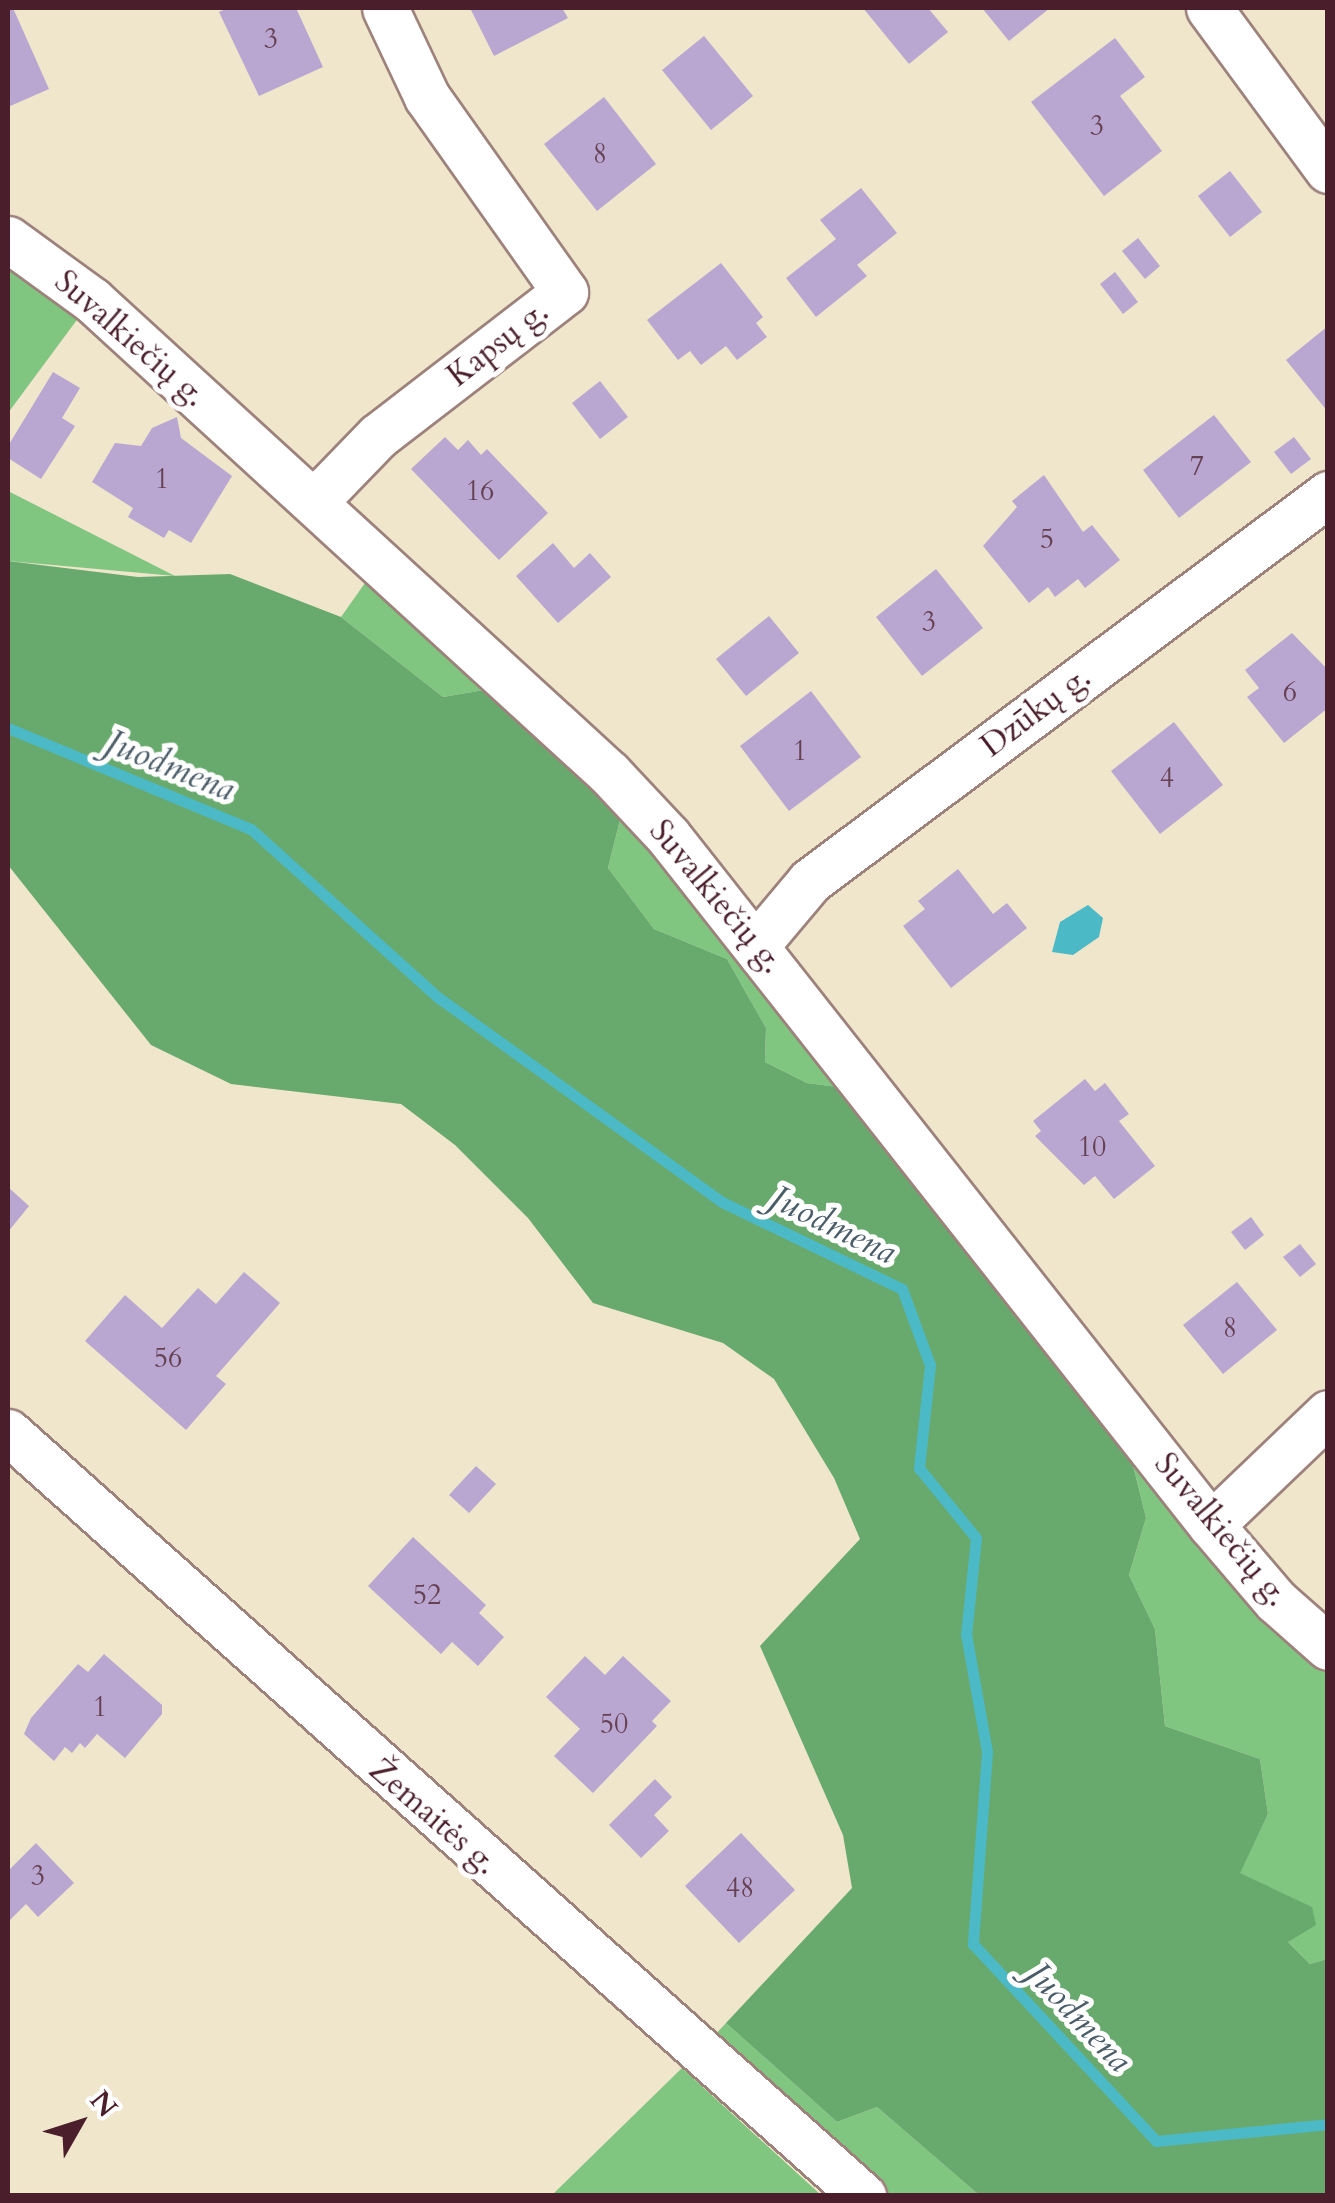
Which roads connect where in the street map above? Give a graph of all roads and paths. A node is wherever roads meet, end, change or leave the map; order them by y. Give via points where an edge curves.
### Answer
1 (385, 8) edge
2 (1209, 8) edge
3 (1328, 170) edge
4 (8, 239) edge
5 (1328, 494) edge
6 (314, 502) junction
7 (758, 942) junction
8 (1328, 1413) edge
9 (8, 1432) edge
10 (1211, 1525) junction
11 (1328, 1647) edge
12 (863, 2196) edge

1 - 6 street, Kapsų g. via 427,97 565,292 378,436
2 - 3 street
4 - 6 street, Suvalkiečių g. via 92,300
5 - 7 street, Dzūkų g. via 810,882
6 - 7 street, Suvalkiečių g. via 609,774
7 - 10 street, Suvalkiečių g.
8 - 10 street
9 - 12 street, Žemaitės g.
10 - 11 street, Suvalkiečių g. via 1276,1601

